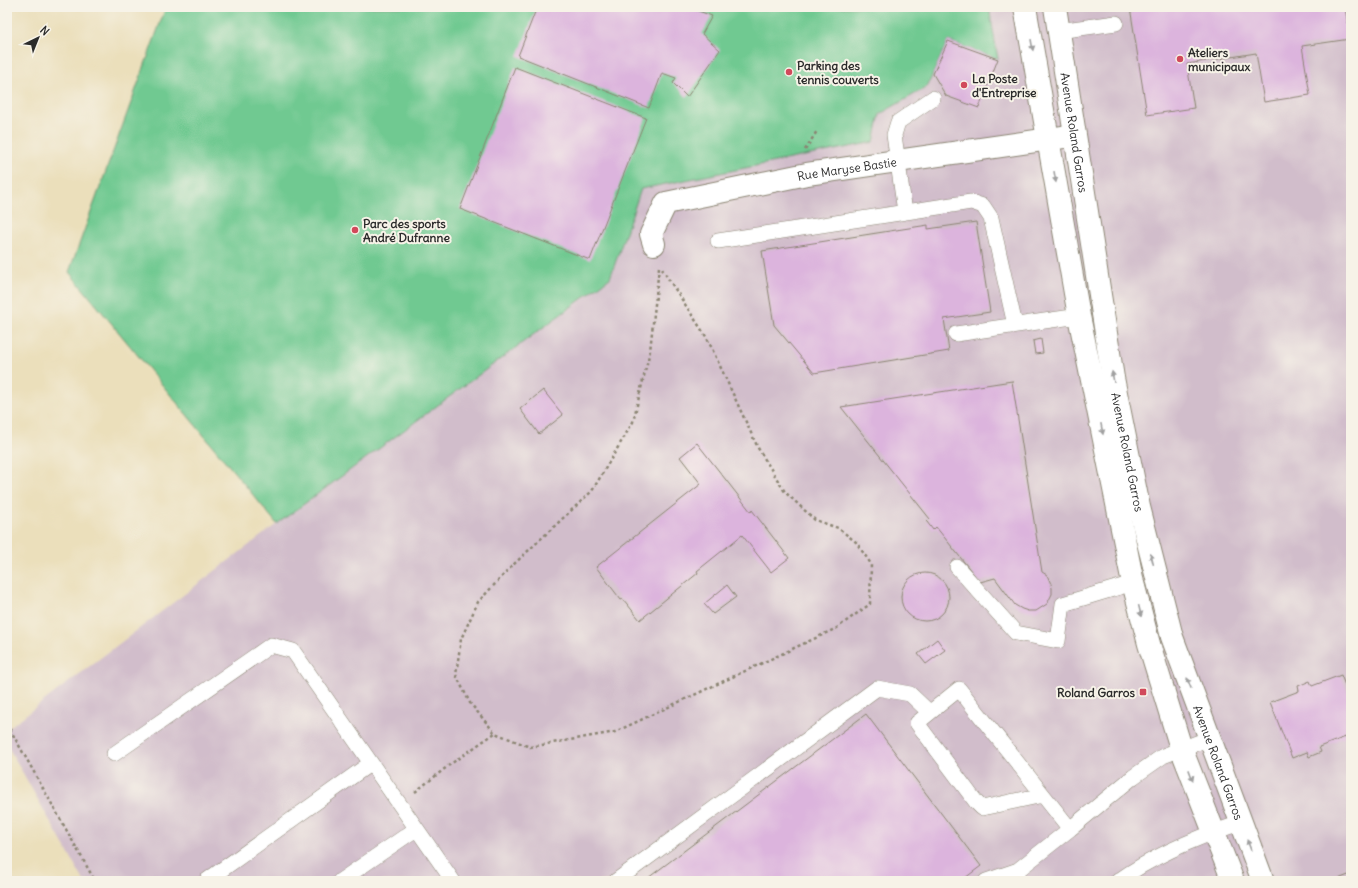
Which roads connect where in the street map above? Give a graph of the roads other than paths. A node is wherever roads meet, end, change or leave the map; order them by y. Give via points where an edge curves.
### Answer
1 (1025, 7) edge
2 (1055, 7) edge
3 (1116, 23) dead end
4 (1058, 31) junction
5 (934, 98) dead end
6 (1074, 135) junction
7 (1049, 139) junction
8 (898, 162) junction
9 (905, 212) junction
10 (718, 241) dead end
11 (654, 244) dead end
12 (1079, 316) junction
13 (1015, 325) junction
14 (956, 334) dead end
15 (957, 567) dead end
16 (1133, 583) junction
17 (929, 712) junction
18 (1210, 738) junction
19 (1181, 748) junction
20 (114, 754) dead end
21 (371, 763) junction
22 (1043, 794) junction
23 (1240, 822) junction
24 (416, 829) junction
25 (1070, 830) junction
26 (1213, 832) junction
27 (1017, 876) edge
28 (1136, 876) edge
29 (206, 881) edge
30 (340, 881) edge
31 (453, 881) edge
32 (616, 881) edge
33 (986, 881) edge
34 (1118, 881) edge
35 (1233, 881) edge
36 (1263, 881) edge

1 -> 7 street, Avenue Roland Garros
2 - 4 street, Avenue Roland Garros
3 - 4 lane
4 - 6 street, Avenue Roland Garros
5 - 8 lane via 898,122 894,135
6 - 7 street, Rue Maryse Bastie
18 -> 6 street, Avenue Roland Garros via 1172,637 1139,507 1113,378
7 - 8 street, Rue Maryse Bastie
7 -> 12 street, Avenue Roland Garros
8 - 9 lane
8 - 11 street, Rue Maryse Bastie via 807,174 666,202 651,234
9 - 10 lane
9 - 13 lane via 970,202 983,206 991,218
12 - 13 lane
12 -> 16 street, Avenue Roland Garros
13 - 14 lane
15 - 16 lane via 1016,633 1058,641 1063,604
16 -> 19 street, Avenue Roland Garros via 1148,644
17 - 22 lane via 959,689
17 - 22 lane via 916,723 982,808
17 - 32 lane via 910,694 877,688
18 - 19 lane
18 - 23 street, Avenue Roland Garros
19 - 25 lane via 1163,756 1133,777
19 -> 26 street, Avenue Roland Garros
20 - 21 lane via 271,645 294,651
21 - 24 lane
21 - 29 lane
22 - 25 lane
23 - 26 lane
36 -> 23 street, Avenue Roland Garros
24 - 30 lane
24 - 31 lane
25 - 27 lane
26 - 28 lane via 1180,847
26 - 35 street, Avenue Roland Garros
27 - 33 lane
28 - 34 lane

